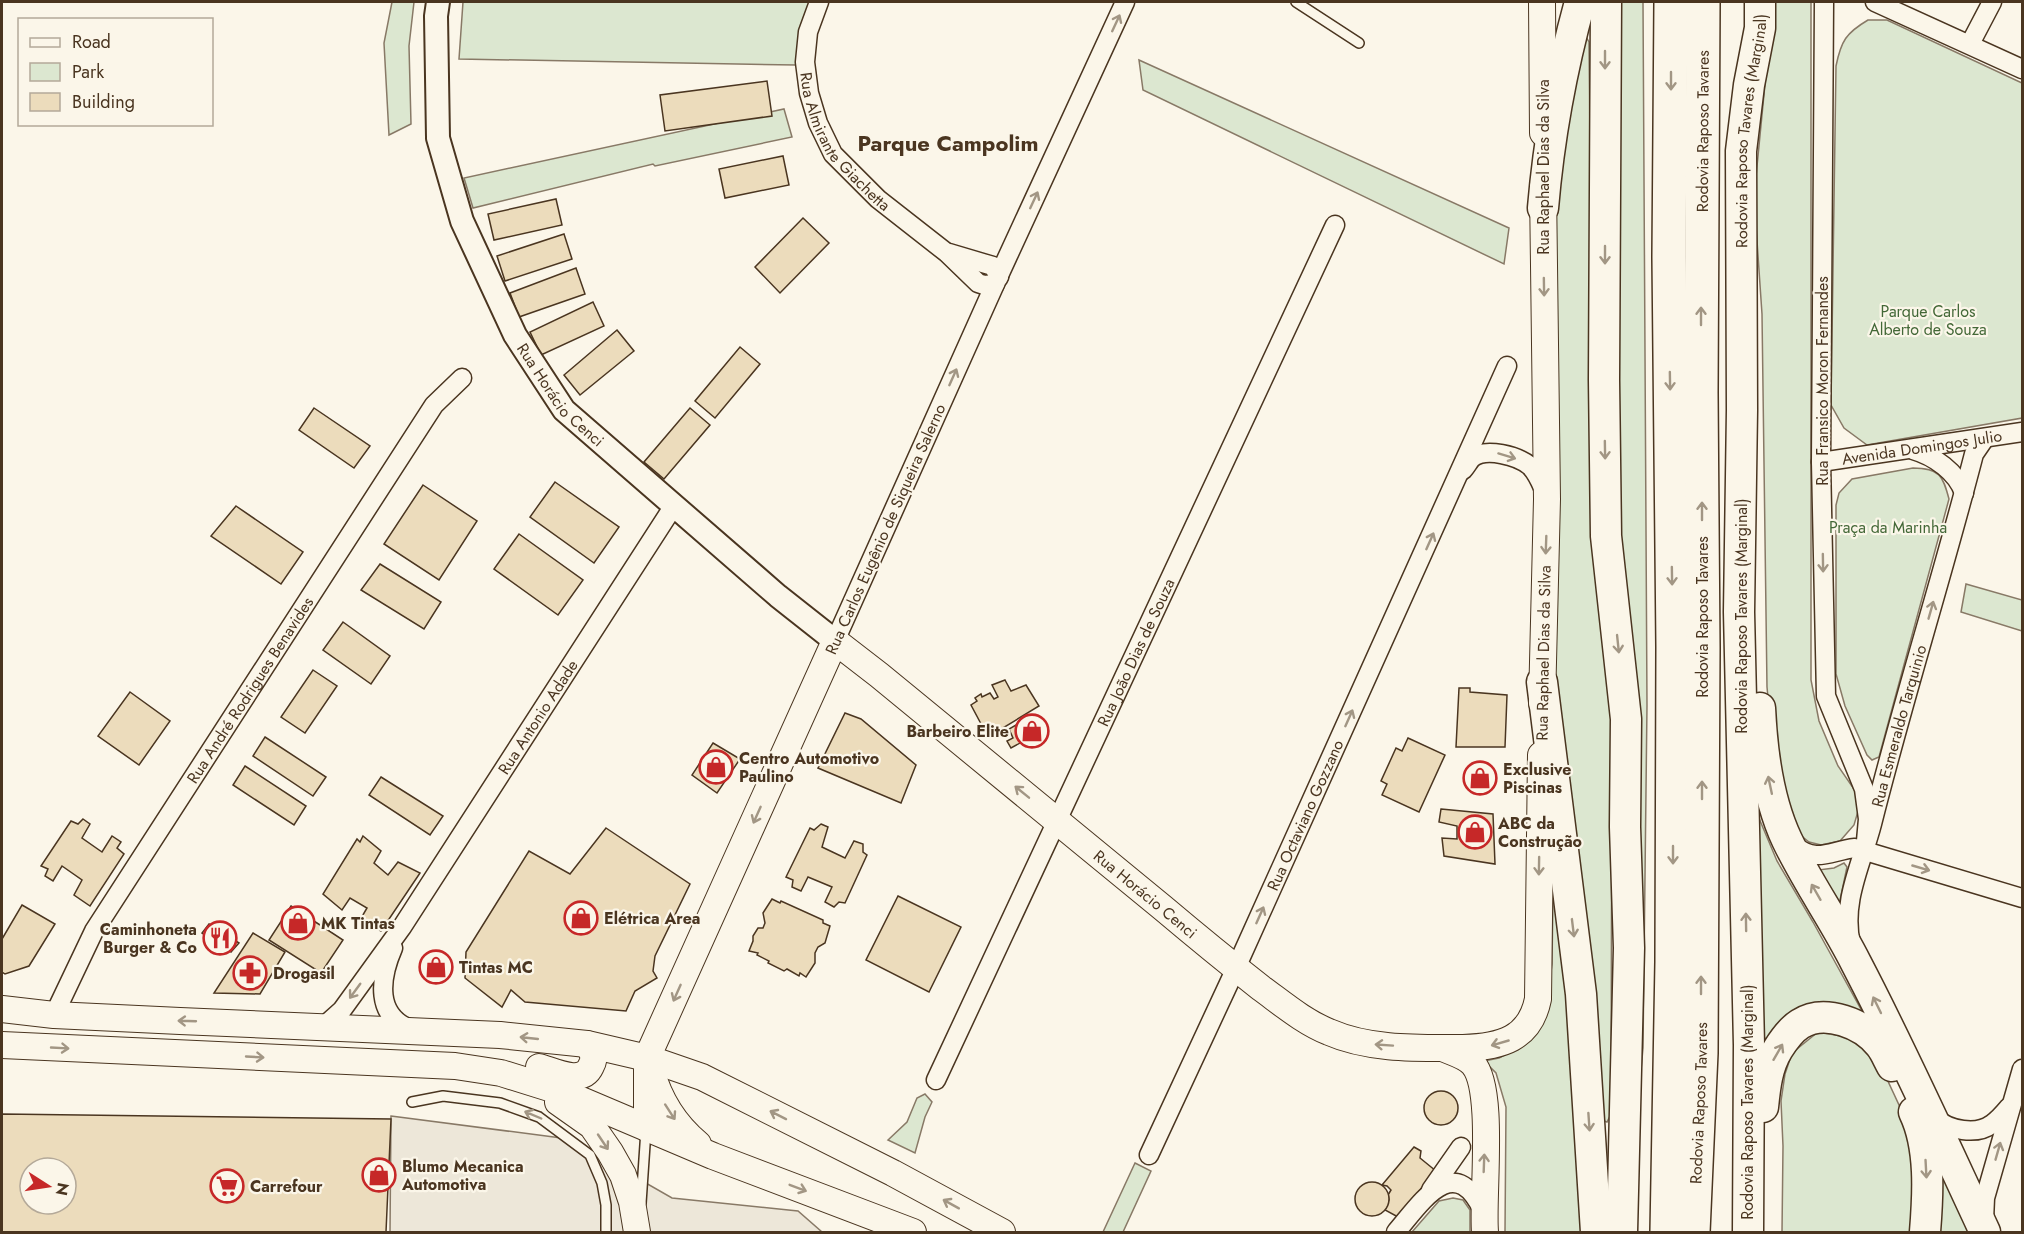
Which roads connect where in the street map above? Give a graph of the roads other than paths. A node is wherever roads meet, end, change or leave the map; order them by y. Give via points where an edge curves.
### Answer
1 (438, 2) edge
2 (819, 2) edge
3 (1125, 2) edge
4 (1296, 2) edge
5 (1542, 2) edge
6 (1580, 2) edge
7 (1606, 2) edge
8 (1671, 2) edge
9 (1703, 2) edge
10 (1760, 2) edge
11 (1824, 2) edge
12 (1875, 2) edge
13 (1992, 2) edge
14 (1359, 43) dead end
15 (1970, 44) junction
16 (2022, 69) edge
17 (1543, 208) junction
18 (1335, 225) dead end
19 (997, 281) junction
20 (1507, 366) dead end
21 (462, 378) dead end
22 (1742, 410) junction
23 (2022, 432) edge
24 (1985, 438) junction
25 (1909, 449) junction
26 (1821, 462) junction
27 (1459, 476) junction
28 (1964, 494) junction
29 (1547, 499) junction
30 (674, 507) junction
31 (835, 641) junction
32 (879, 675) junction
33 (1542, 682) junction
34 (815, 685) junction
35 (1850, 756) junction
36 (1886, 767) junction
37 (1056, 820) junction
38 (1787, 840) junction
39 (1865, 852) junction
40 (2022, 898) edge
41 (402, 927) junction
42 (1855, 961) junction
43 (1236, 968) junction
44 (2, 1009) edge
45 (54, 1015) junction
46 (322, 1027) junction
47 (418, 1032) junction
48 (587, 1044) junction
49 (2, 1045) edge
50 (1442, 1048) junction
51 (647, 1058) junction
52 (455, 1066) junction
53 (2022, 1068) edge
54 (525, 1080) junction
55 (936, 1080) dead end
56 (412, 1102) dead end
57 (2012, 1103) junction
58 (1931, 1114) junction
59 (647, 1128) junction
60 (1461, 1147) dead end
61 (1149, 1155) dead end
62 (713, 1156) junction
63 (1452, 1176) junction
64 (1484, 1222) edge
65 (1984, 1231) edge
66 (606, 1233) edge
67 (638, 1233) edge
68 (913, 1233) edge
69 (1002, 1233) edge
70 (1396, 1233) edge
71 (1596, 1233) edge
72 (1622, 1233) edge
73 (1667, 1233) edge
74 (1693, 1233) edge
75 (1749, 1233) edge
76 (1925, 1233) edge

1 - 30 street, Rua Horácio Cenci via 438,138 462,221 514,336 564,410
2 - 19 street, Rua Almirante Giachetta via 808,32 806,62 809,93 833,154 878,200 947,253 978,283
19 -> 3 street, Rua Carlos Eugênio de Siqueira Salerno
4 - 14 lane
5 - 17 main road, Rua Raphael Dias da Silva
6 - 17 highway via 1557,92
7 -> 72 highway via 1606,536 1626,719 1629,948
8 -> 73 highway, Rodovia Raposo Tavares via 1673,671
74 -> 9 highway, Rodovia Raposo Tavares via 1701,1042
10 - 22 highway, Rodovia Raposo Tavares (Marginal) via 1760,28 1741,152
11 - 26 street, Rua Fransico Moron Fernandes
12 - 15 street
13 - 15 street
15 - 16 street
17 -> 29 main road, Rua Raphael Dias da Silva
18 - 37 street, Rua João Dias de Souza
31 -> 19 street, Rua Carlos Eugênio de Siqueira Salerno
20 - 27 street, Rua Octaviano Gozzano
21 - 45 street, Rua André Rodrigues Benavides via 434,405 94,931
38 -> 22 highway via 1776,812 1761,733
75 -> 22 highway, Rodovia Raposo Tavares (Marginal) via 1739,612
23 - 24 street, Avenida Domingos Julio
24 - 25 street, Avenida Domingos Julio
24 - 28 street, Rua Esmeraldo Tarquinio via 1974,454
25 - 26 street, Avenida Domingos Julio
25 - 28 street via 1948,469 1961,483
26 -> 35 street, Rua Fransico Moron Fernandes via 1826,696
27 -> 29 street, Rua Octaviano Gozzano via 1472,458 1495,453 1510,456 1535,472
43 -> 27 street, Rua Octaviano Gozzano
36 -> 28 street, Rua Esmeraldo Tarquinio
29 -> 33 main road, Rua Raphael Dias da Silva
30 - 31 street, Rua Horácio Cenci
30 - 41 street, Rua Antonio Adade
31 - 32 main road, Rua Horácio Cenci
31 - 34 main road, Rua Carlos Eugênio de Siqueira Salerno
32 - 34 main road, Rua Horácio Cenci via 845,667 830,672
37 -> 32 main road, Rua Horácio Cenci
33 -> 50 main road, Rua Raphael Dias da Silva via 1536,1009 1525,1029 1503,1043
33 -> 71 highway via 1581,994
34 -> 51 main road, Rua Carlos Eugênio de Siqueira Salerno
35 - 36 street, Rua Fransico Moron Fernandes via 1870,778 1877,778
35 - 39 street, Rua Fransico Moron Fernandes via 1867,805
36 - 39 street, Rua Esmeraldo Tarquinio
37 - 43 main road, Rua Horácio Cenci
37 - 55 street, Rua João Dias de Souza
38 - 39 street via 1811,856 1855,848
42 -> 38 highway
39 -> 40 street
39 - 42 street, Rua Esmeraldo Tarquinio via 1849,901
41 -> 46 street, Rua Antonio Adade via 342,1010
41 - 47 street, Rua Antonio Adade via 382,991 386,1008 397,1021
58 -> 42 highway
50 -> 43 main road, Rua Horácio Cenci via 1359,1043 1329,1032 1301,1018
43 - 61 street, Rua Octaviano Gozzano
44 - 45 main road
46 -> 45 main road
46 - 47 main road
48 -> 47 main road
48 - 51 main road
48 - 52 main road via 594,1059 583,1076 529,1064
49 -> 52 main road
64 -> 50 main road via 1483,1087 1474,1065
51 - 59 main road
51 -> 62 main road via 658,1093 670,1113 683,1132
69 -> 51 main road via 702,1077
52 - 54 main road
53 - 57 street
54 - 59 main road
54 -> 67 main road via 592,1126 623,1175
66 -> 56 lane via 602,1183 590,1155 539,1117 500,1103 443,1096
57 - 58 street via 1990,1126 1979,1129 1948,1128
65 -> 57 street via 1985,1198
58 - 65 highway
59 - 62 main road
59 - 67 lane
60 - 63 street
62 -> 68 main road
63 - 64 street via 1476,1196
63 - 70 street via 1431,1191
75 -> 76 highway via 1770,1066 1778,1048 1801,1024 1823,1018 1861,1028 1880,1045 1901,1083 1917,1118 1926,1157

